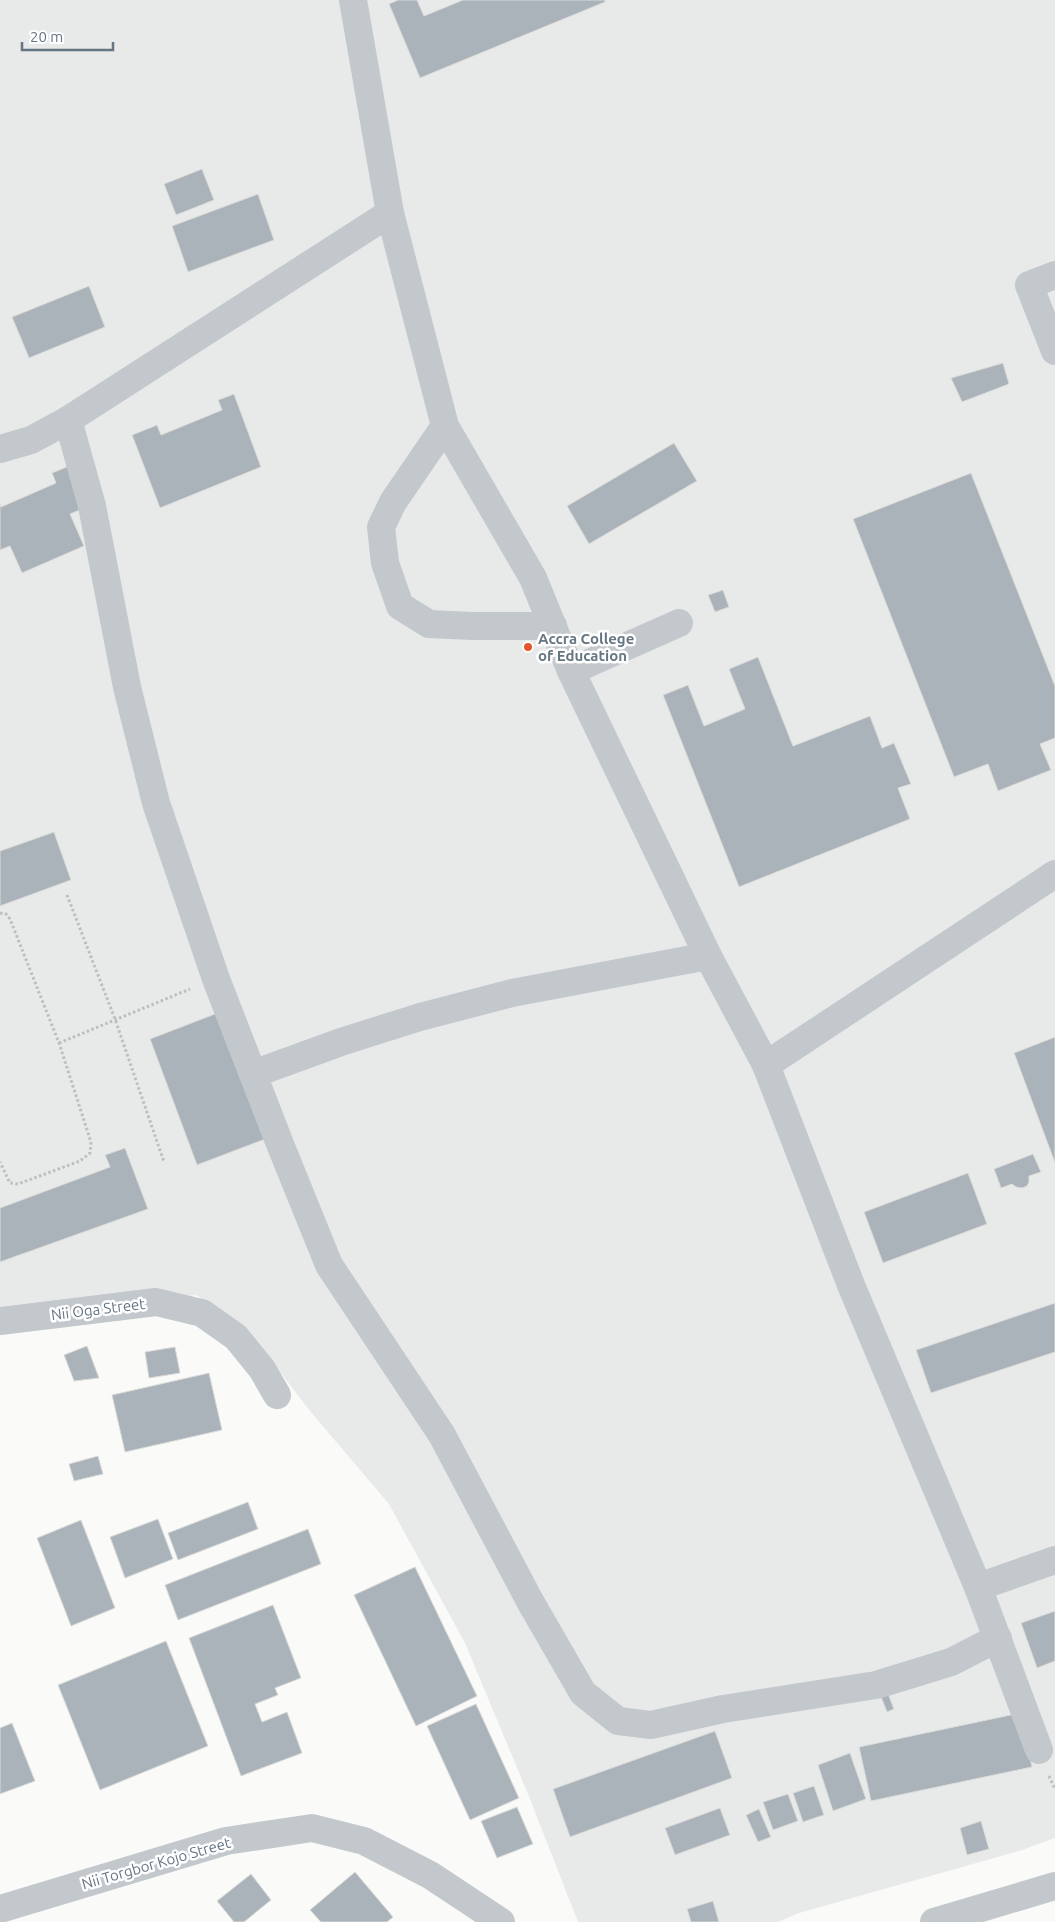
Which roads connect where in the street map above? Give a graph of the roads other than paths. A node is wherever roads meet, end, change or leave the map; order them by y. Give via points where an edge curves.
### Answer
1 (352, 0) edge
2 (390, 213) junction
3 (1055, 275) edge
4 (1055, 351) edge
5 (68, 420) junction
6 (445, 426) junction
7 (0, 449) edge
8 (679, 623) dead end
9 (553, 626) junction
10 (571, 671) junction
11 (1055, 874) edge
12 (708, 956) junction
13 (766, 1065) junction
14 (253, 1074) junction
15 (0, 1321) edge
16 (277, 1395) dead end
17 (1055, 1560) edge
18 (978, 1587) junction
19 (998, 1638) junction
20 (1038, 1750) dead end
21 (1055, 1886) edge
22 (0, 1910) edge
23 (501, 1922) edge
24 (934, 1922) edge

1 - 2 street
2 - 5 street
2 - 6 street
3 - 4 street via 1029,285
5 - 7 street via 31,440
5 - 14 street via 92,506 127,687 156,803 216,979
6 - 9 street via 533,578
6 - 9 street via 393,502 381,527 385,563 400,606 429,624
8 - 10 street
9 - 10 street
10 - 12 street
11 - 13 street
12 - 13 street
12 - 14 street via 512,993 420,1017
13 - 18 street via 851,1285
14 - 19 street via 329,1265 442,1435 583,1693 618,1721 651,1725 723,1709 876,1684 951,1662
15 - 16 street, Nii Oga Street via 156,1302 202,1313 236,1337 262,1369
17 - 18 street
18 - 19 street
19 - 20 street
21 - 24 street
22 - 23 street, Nii Torgbor Kojo Street via 226,1841 312,1828 364,1841 430,1875

